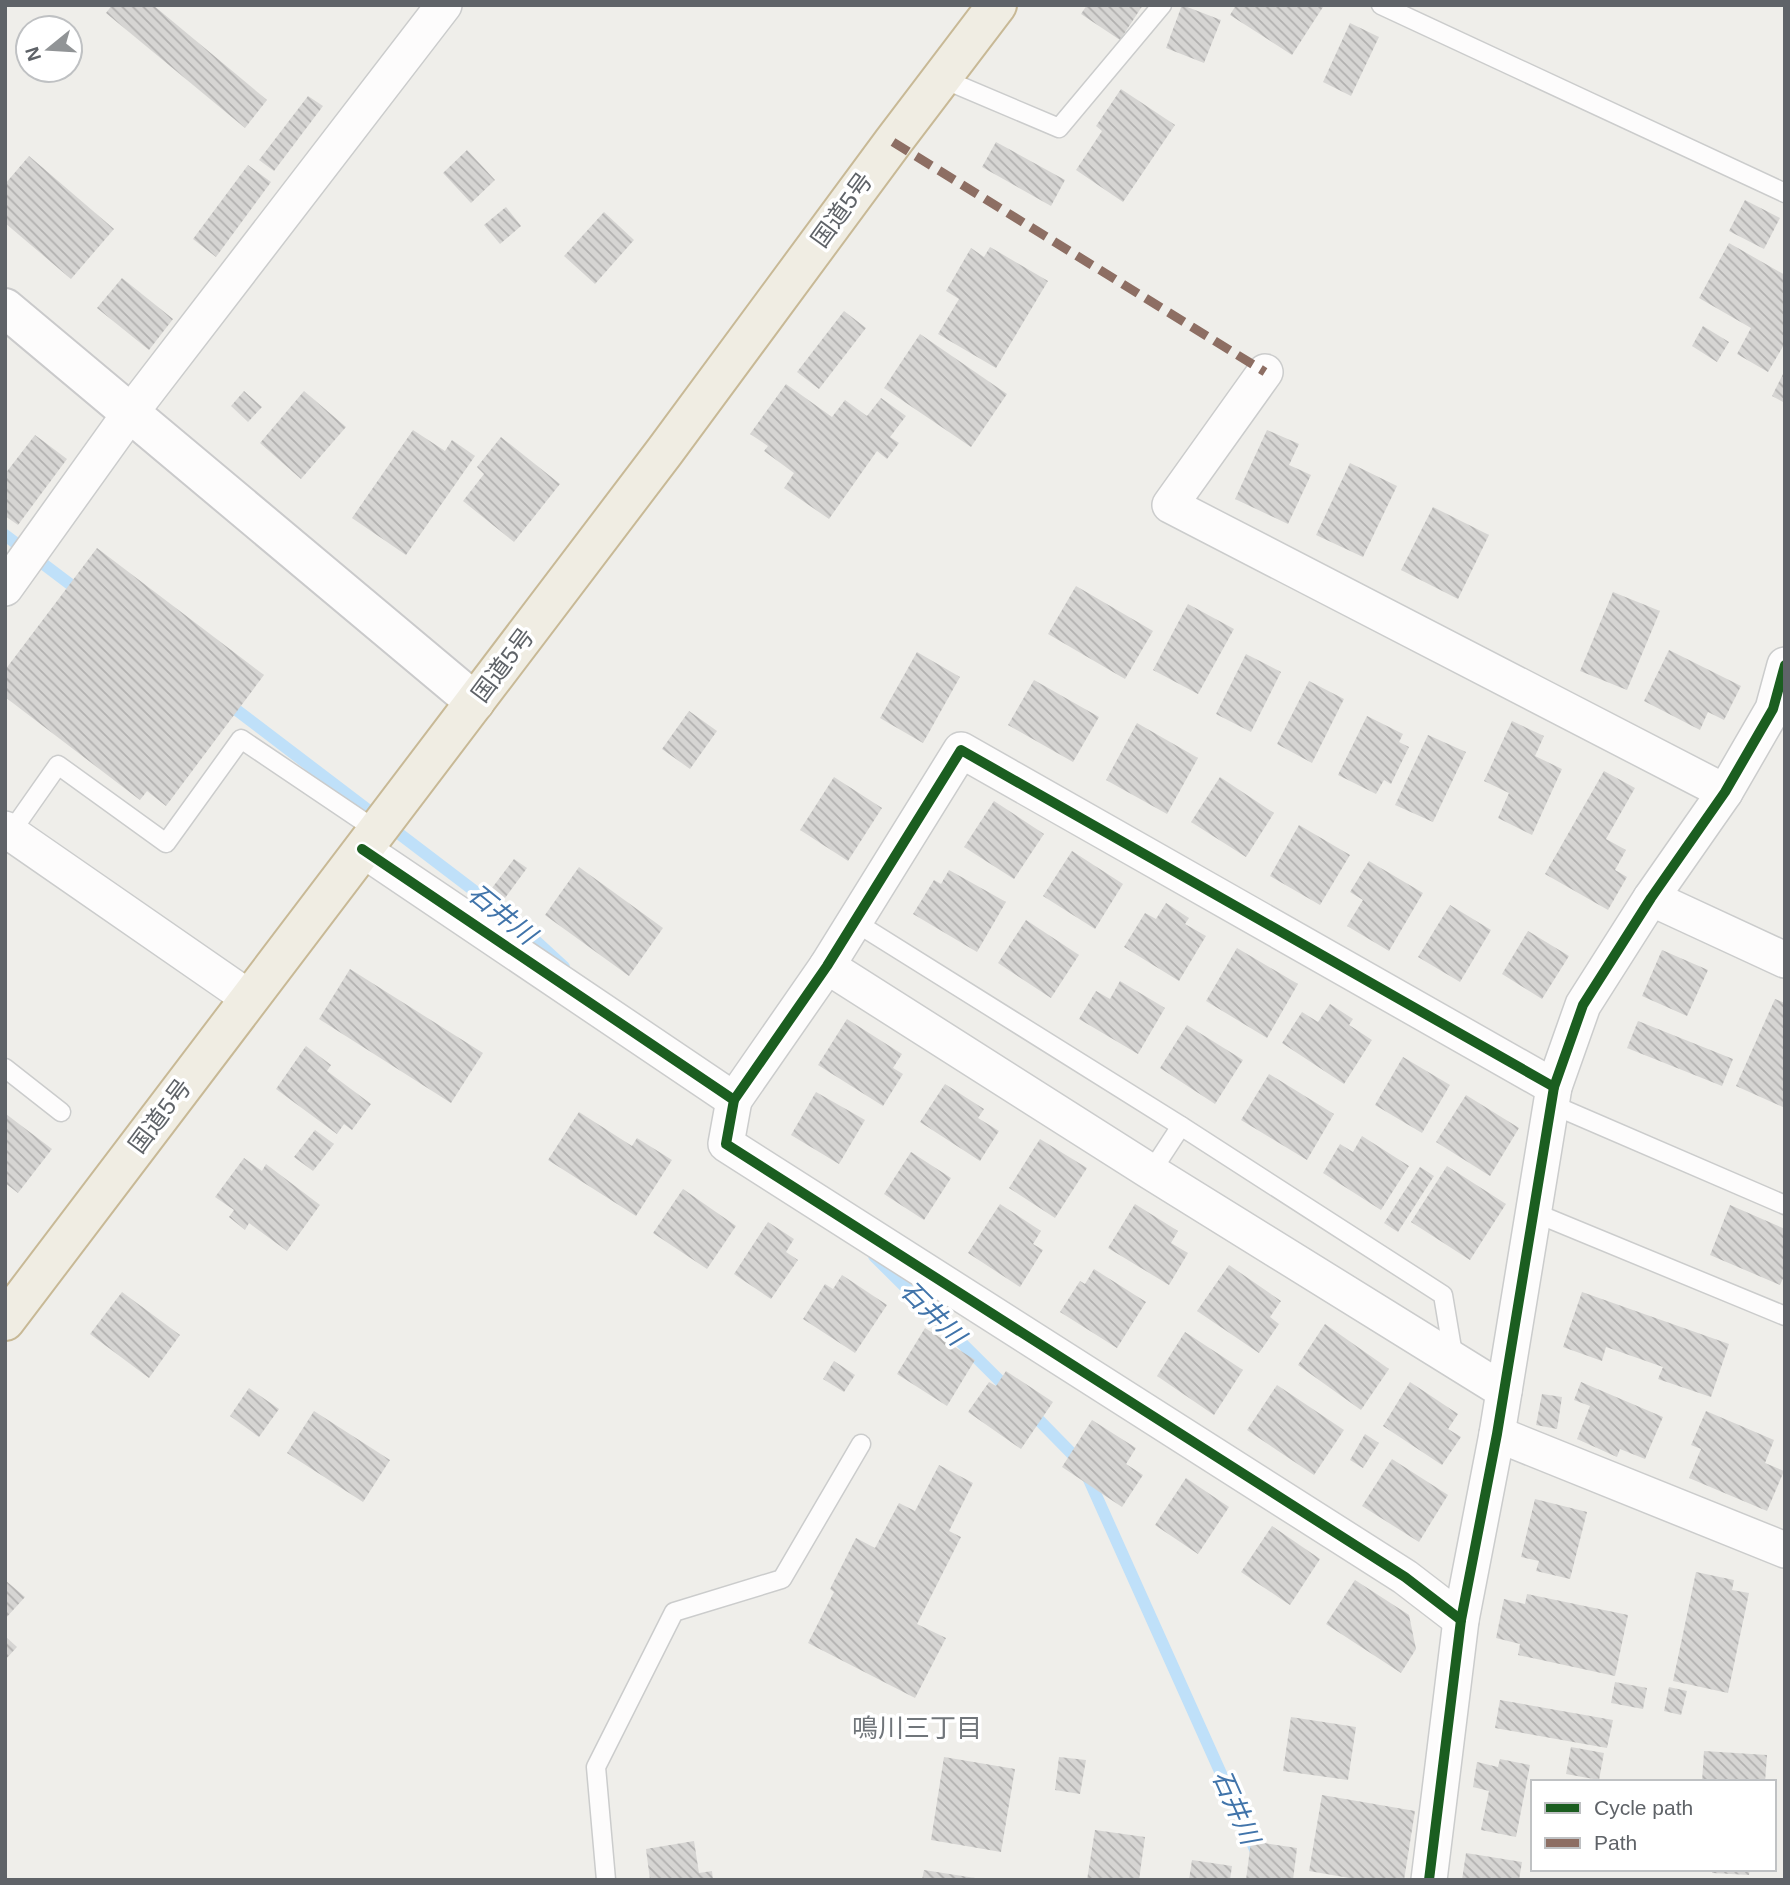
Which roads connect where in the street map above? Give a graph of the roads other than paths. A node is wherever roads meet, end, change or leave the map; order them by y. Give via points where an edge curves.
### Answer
1 (444, 5) edge
2 (997, 5) edge
3 (1162, 5) edge
4 (1381, 5) edge
5 (942, 78) junction
6 (1785, 193) edge
7 (5, 308) edge
8 (1265, 372) dead end
9 (131, 412) junction
10 (5, 588) edge
11 (1785, 665) edge
12 (475, 702) junction
13 (1725, 792) junction
14 (8, 831) edge
15 (369, 840) junction
16 (1651, 898) junction
17 (855, 922) junction
18 (1785, 960) edge
19 (827, 966) junction
20 (249, 998) junction
21 (5, 1068) edge
22 (1553, 1096) junction
23 (734, 1100) junction
24 (61, 1112) dead end
25 (1181, 1126) junction
26 (1150, 1172) junction
27 (1785, 1205) edge
28 (1533, 1212) junction
29 (1785, 1316) edge
30 (5, 1321) edge
31 (1454, 1360) junction
32 (1504, 1391) junction
33 (1497, 1434) junction
34 (861, 1444) dead end
35 (1785, 1550) edge
36 (1461, 1620) junction
37 (606, 1880) edge
38 (1429, 1880) edge

1 - 9 street
2 - 5 highway, 国道5号
3 - 5 lane via 1059,128
4 - 6 lane
5 - 12 highway, 国道5号
7 - 9 street
8 - 13 street via 1170,505
9 - 10 street
9 - 12 street
11 - 13 street via 1773,709
12 - 15 highway, 国道5号
13 - 16 street
14 - 15 lane via 58,765 166,843 241,739
14 - 20 street
15 - 20 highway, 国道5号
15 - 23 street
16 - 18 street
16 - 22 street via 1583,1005
17 - 19 street
17 - 22 street via 961,750
17 - 25 lane
19 - 23 street
19 - 26 street
20 - 30 highway, 国道5号
21 - 24 lane
22 - 27 lane
22 - 28 street
23 - 36 street via 726,1144 1393,1569
25 - 26 lane
25 - 31 lane via 1443,1295
26 - 31 street
28 - 29 lane
28 - 32 street
31 - 32 street
32 - 33 street
33 - 35 street
33 - 36 street
34 - 37 lane via 782,1579 674,1612 596,1767
36 - 38 street

